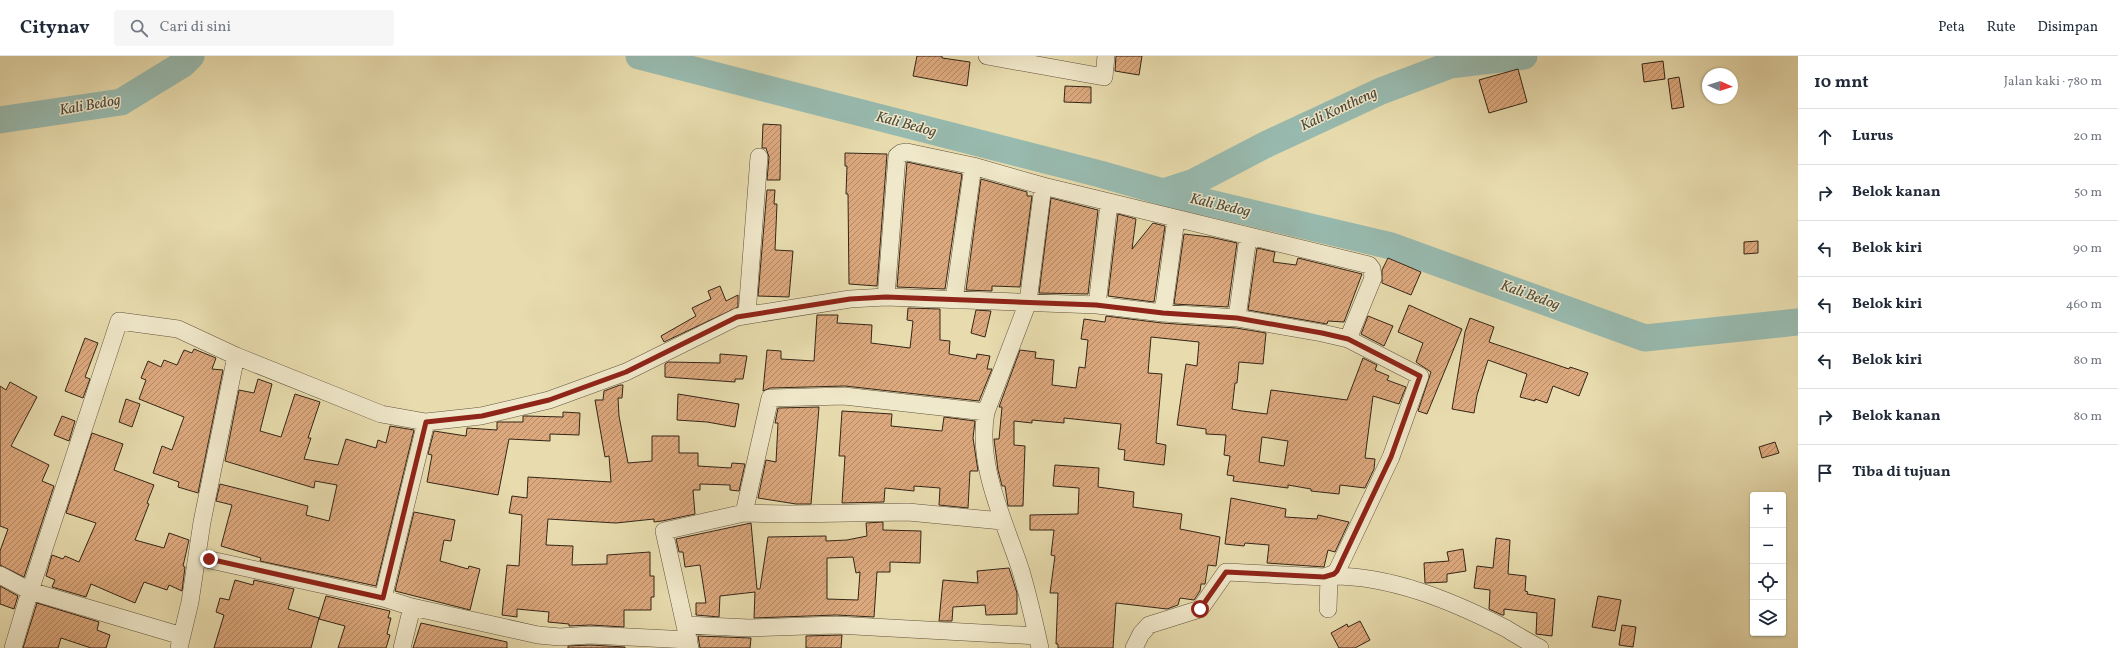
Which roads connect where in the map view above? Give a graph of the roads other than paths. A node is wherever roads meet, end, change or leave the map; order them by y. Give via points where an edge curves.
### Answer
1 (987, 56) edge
2 (1106, 56) edge
3 (759, 157) dead end
4 (973, 166) junction
5 (1042, 186) junction
6 (1109, 203) junction
7 (1176, 218) junction
8 (1248, 237) junction
9 (886, 297) junction
10 (954, 300) junction
11 (1028, 302) junction
12 (1096, 305) junction
13 (1163, 313) junction
14 (747, 314) junction
15 (1237, 318) junction
16 (1348, 339) junction
17 (236, 356) junction
18 (986, 412) junction
19 (426, 422) junction
20 (744, 512) junction
21 (1002, 521) junction
22 (197, 557) junction
23 (0, 575) edge
24 (1329, 576) junction
25 (30, 591) junction
26 (383, 598) junction
27 (412, 607) junction
28 (1328, 609) dead end
29 (688, 638) edge
30 (180, 642) edge
31 (1039, 642) edge
32 (13, 648) edge
33 (402, 648) edge
34 (1134, 648) edge
35 (1540, 648) edge

1 - 2 street via 1104,77
3 - 14 street
4 - 5 street
4 - 9 street via 907,152 897,156
4 - 10 street
5 - 6 street
5 - 11 street
6 - 7 street
6 - 12 street
7 - 8 street
7 - 13 street
8 - 15 street
8 - 16 street via 1369,265 1374,278
9 - 10 street
9 - 14 street via 850,299
10 - 11 street
11 - 12 street
11 - 18 street
12 - 13 street
13 - 15 street
14 - 19 street via 626,372 549,400 482,416
15 - 16 street
16 - 24 street via 1420,376 1391,457 1337,571
17 - 19 street via 381,414
17 - 22 street via 203,515
17 - 25 street via 178,329 119,321
18 - 20 street via 844,396 770,398
18 - 21 street via 984,425 987,466
19 - 26 street
20 - 21 street via 908,512
20 - 29 street via 664,531
21 - 31 street via 1020,568
22 - 26 street
22 - 30 street
23 - 25 street
24 - 28 street
24 - 34 street via 1226,572 1200,609 1149,625
24 - 35 street via 1362,576 1438,596 1506,628
25 - 30 street
25 - 32 street
26 - 27 street
27 - 29 street via 538,635
27 - 33 street
29 - 31 street via 749,628 836,625

